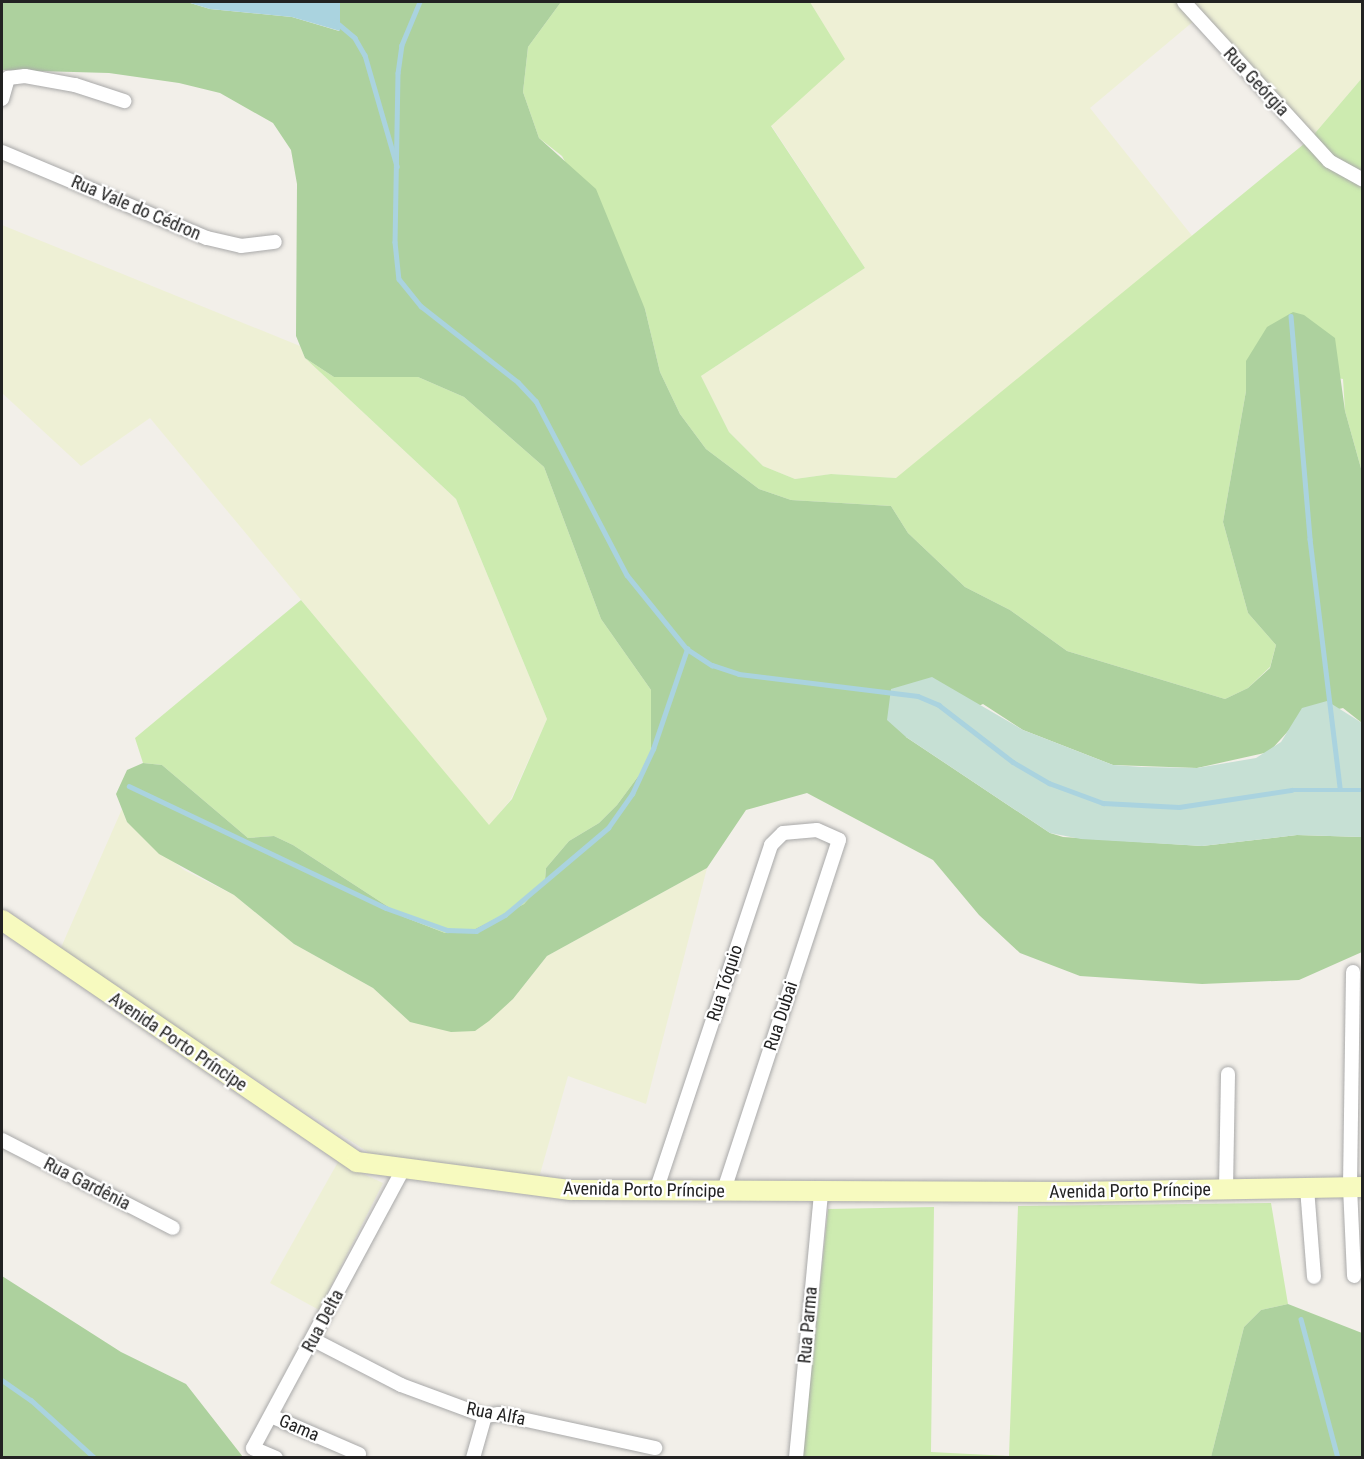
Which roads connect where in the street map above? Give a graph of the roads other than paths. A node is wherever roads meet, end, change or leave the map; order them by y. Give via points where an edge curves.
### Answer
1 (1184, 2) edge
2 (2, 99) edge
3 (124, 101) dead end
4 (2, 152) edge
5 (1362, 179) edge
6 (275, 242) dead end
7 (839, 840) joint
8 (2, 920) edge
9 (1353, 972) dead end
10 (1228, 1074) dead end
11 (2, 1140) edge
12 (403, 1169) junction
13 (1356, 1186) edge
14 (1307, 1188) junction
15 (1226, 1189) junction
16 (656, 1191) junction
17 (723, 1192) junction
18 (820, 1192) junction
19 (173, 1228) dead end
20 (1354, 1276) dead end
21 (1314, 1277) dead end
22 (314, 1340) junction
23 (271, 1416) junction
24 (485, 1416) junction
25 (655, 1448) dead end
26 (359, 1454) dead end
27 (276, 1458) edge
28 (473, 1458) edge
29 (796, 1458) edge

1 - 5 street, Rua Geórgia via 1329,161
2 - 3 street via 8,78 25,76 75,85
4 - 6 street, Rua Vale do Cédron via 207,238 241,246
7 - 16 street, Rua Tóquio via 818,830 783,833 771,845
7 - 17 street, Rua Dubai
8 - 12 street, Avenida Porto Príncipe via 357,1162
9 - 13 street
10 - 15 street
11 - 19 street, Rua Gardênia
12 - 16 street, Avenida Porto Príncipe via 570,1190
12 - 22 street, Rua Delta
13 - 14 street, Avenida Porto Príncipe
13 - 20 street
14 - 15 street, Avenida Porto Príncipe
14 - 21 street
15 - 18 street, Avenida Porto Príncipe
16 - 17 street, Avenida Porto Príncipe
17 - 18 street, Avenida Porto Príncipe
18 - 29 street, Rua Parma
22 - 23 street, Rua Delta
22 - 24 street, Rua Alfa via 401,1385
23 - 26 street, Gama
23 - 27 street, Rua Delta via 253,1448
24 - 25 street, Rua Alfa via 499,1414
24 - 28 street

